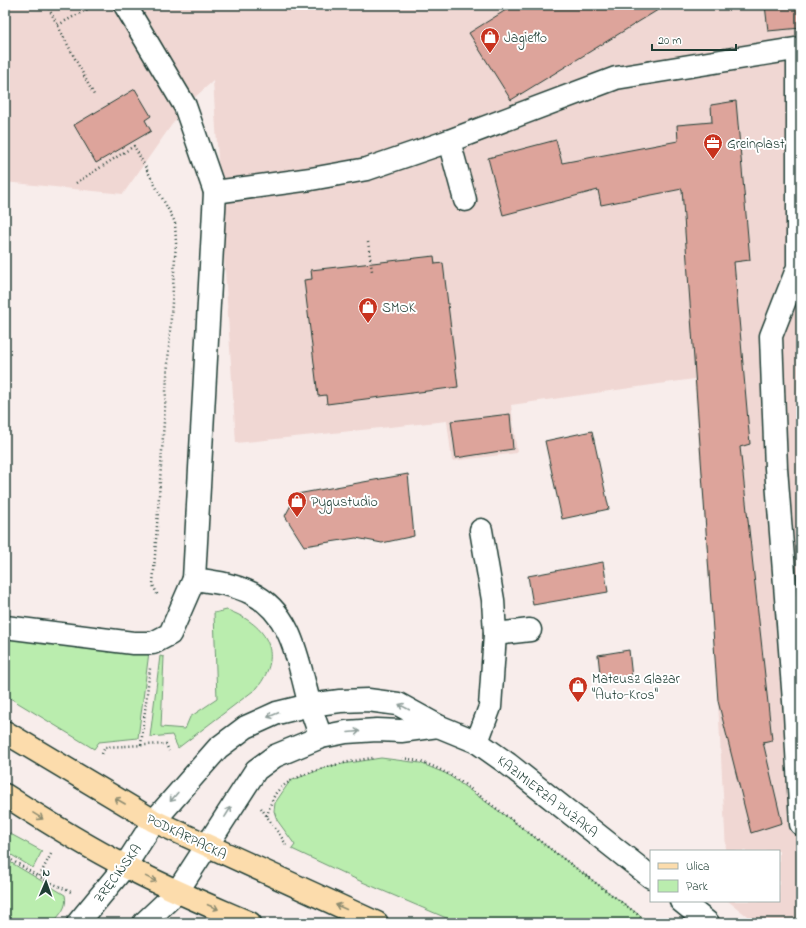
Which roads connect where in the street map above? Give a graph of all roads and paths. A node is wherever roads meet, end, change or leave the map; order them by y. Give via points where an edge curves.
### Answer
1 (47, 5) edge
2 (95, 5) edge
3 (125, 5) edge
4 (58, 25) junction
5 (799, 48) edge
6 (94, 95) dead end
7 (449, 141) junction
8 (76, 182) dead end
9 (215, 192) junction
10 (465, 200) dead end
11 (368, 242) dead end
12 (372, 271) dead end
13 (481, 530) dead end
14 (194, 579) junction
15 (160, 601) dead end
16 (5, 627) edge
17 (530, 630) dead end
18 (495, 634) junction
19 (153, 643) junction
20 (310, 705) junction
21 (438, 726) junction
22 (5, 732) edge
23 (321, 737) junction
24 (477, 742) junction
25 (141, 745) junction
26 (169, 751) dead end
27 (102, 754) dead end
28 (398, 757) dead end
29 (376, 758) dead end
30 (5, 795) edge
31 (258, 803) dead end
32 (267, 816) junction
33 (154, 821) junction
34 (801, 824) edge
35 (207, 846) junction
36 (284, 847) dead end
37 (51, 854) dead end
38 (5, 856) edge
39 (125, 866) junction
40 (39, 877) junction
41 (650, 877) edge
42 (177, 892) junction
43 (74, 895) dead end
44 (682, 902) edge
45 (78, 923) edge
46 (144, 923) edge
47 (250, 923) edge
48 (377, 923) edge
49 (649, 923) edge
50 (708, 923) edge

1 - 4 path
2 - 4 path
3 - 9 street via 185,106
4 - 6 path
5 - 7 street via 616,78
5 - 34 street via 798,267 771,336 776,468
7 - 9 street via 367,168 311,179
7 - 10 street
8 - 15 path via 134,146 175,222 176,243 153,585
9 - 14 street
11 - 12 path
13 - 18 street via 493,600
14 - 19 street via 170,634
14 - 20 street via 227,584 251,593 273,608 288,629 297,652
16 - 19 street via 125,642
17 - 18 street
18 - 24 street via 490,707
19 - 25 path
21 -> 20 street, KAZIMIERZA PUŻAKA via 398,704 340,700
20 - 23 street
20 -> 33 street, KAZIMIERZA PUŻAKA via 277,713 246,727 218,748
23 -> 21 street, KAZIMIERZA PUŻAKA via 346,732
21 - 24 street, KAZIMIERZA PUŻAKA
33 -> 22 main road, PODKARPACKA
35 -> 23 street, KAZIMIERZA PUŻAKA via 256,770 275,756
24 - 41 street, KAZIMIERZA PUŻAKA
25 - 26 path via 166,744
25 - 27 path via 105,747
28 - 49 path via 430,765 464,784
29 - 32 path via 328,767 294,780 277,793
30 -> 39 main road
31 - 32 path
32 - 36 path via 286,844
33 - 35 main road, PODKARPACKA
33 - 39 street, ZRĘCIŃSKA
35 - 42 street
48 -> 35 main road, PODKARPACKA
37 - 40 path
38 - 40 path
39 -> 42 main road
39 - 45 street, ZRĘCIŃSKA
40 - 43 path
42 - 46 street
42 -> 47 main road
44 - 50 street

